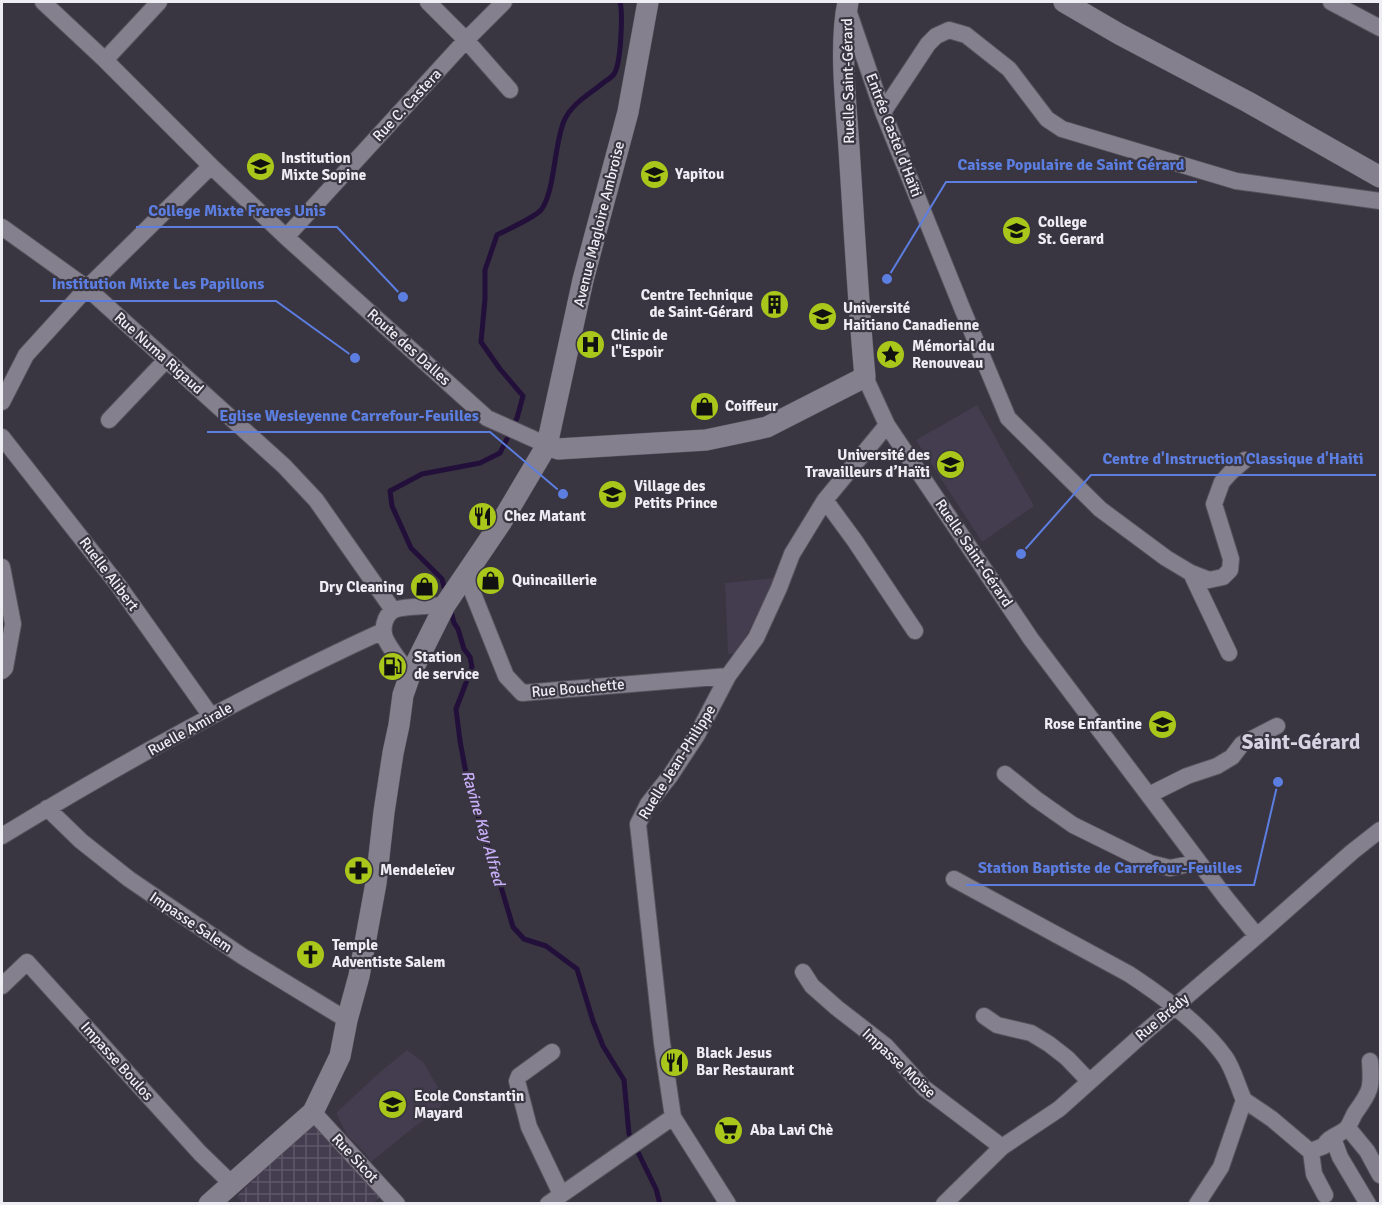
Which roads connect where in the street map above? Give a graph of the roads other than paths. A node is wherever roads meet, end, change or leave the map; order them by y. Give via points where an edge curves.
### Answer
1 (43, 2) edge
2 (159, 2) edge
3 (428, 2) edge
4 (504, 2) edge
5 (648, 2) edge
6 (1064, 2) edge
7 (1331, 2) edge
8 (847, 4) edge
9 (1380, 28) edge
10 (466, 40) junction
11 (105, 60) junction
12 (510, 90) dead end
13 (883, 112) junction
14 (211, 166) junction
15 (1380, 177) edge
16 (1380, 201) edge
17 (2, 227) edge
18 (286, 237) junction
19 (87, 288) junction
20 (166, 360) junction
21 (865, 377) junction
22 (2, 402) edge
23 (109, 420) dead end
24 (887, 425) junction
25 (2, 437) edge
26 (547, 446) junction
27 (1245, 460) dead end
28 (825, 500) junction
29 (2, 567) edge
30 (1191, 573) junction
31 (466, 576) junction
32 (445, 605) junction
33 (393, 610) junction
34 (383, 631) junction
35 (915, 631) dead end
36 (1229, 654) dead end
37 (2, 671) edge
38 (410, 675) junction
39 (728, 676) junction
40 (211, 716) junction
41 (1277, 726) dead end
42 (1005, 774) dead end
43 (1149, 795) junction
44 (47, 808) junction
45 (1380, 830) edge
46 (2, 836) edge
47 (1199, 862) junction
48 (954, 879) dead end
49 (1257, 936) junction
50 (803, 972) dead end
51 (2, 986) edge
52 (1174, 1007) junction
53 (984, 1016) dead end
54 (347, 1020) junction
55 (552, 1052) dead end
56 (1370, 1061) dead end
57 (1089, 1081) junction
58 (1244, 1100) junction
59 (313, 1112) junction
60 (673, 1117) junction
61 (1348, 1128) junction
62 (1333, 1138) junction
63 (1002, 1147) junction
64 (1311, 1152) junction
65 (1380, 1175) edge
66 (232, 1184) junction
67 (1325, 1195) dead end
68 (554, 1198) edge
69 (209, 1203) edge
70 (397, 1203) edge
71 (728, 1203) edge
72 (944, 1203) edge
73 (1197, 1203) edge
74 (1368, 1203) edge

1 - 11 street, Route des Dalles
2 - 11 street
3 - 10 street
4 - 10 street, Rue C. Castera
5 - 26 street, Avenue Magloire Ambroise via 628,111 583,280
6 - 15 street
7 - 9 street
8 - 13 street, Entrée Castel d'Haïti
8 - 21 street, Ruelle Saint-Gérard via 845,77
10 - 12 street
10 - 18 street, Rue C. Castera
11 - 14 street, Route des Dalles
13 - 16 street via 928,44 949,30 966,35 1009,69 1047,119 1062,129 1236,181
13 - 30 street, Entrée Castel d'Haïti via 1008,418 1100,509
14 - 18 street, Route des Dalles
14 - 19 street
17 - 19 street, Rue Numa Rigaud
18 - 26 street, Route des Dalles via 487,418
19 - 20 street, Rue Numa Rigaud
19 - 22 street via 27,355
20 - 23 street
20 - 33 street, Rue Numa Rigaud via 285,466 315,500
21 - 24 street, Ruelle Saint-Gérard
21 - 26 street, Route des Dalles via 767,427 706,440 558,449
24 - 28 street, Ruelle Jean-Philippe
24 - 43 street, Ruelle Saint-Gérard via 1031,639
25 - 40 street, Ruelle Alibert via 118,585
26 - 31 street, Avenue Magloire Ambroise
27 - 30 street, Entrée Castel d'Haïti via 1222,482 1214,504 1231,559 1230,570 1223,577 1209,580
28 - 35 street
28 - 39 street, Ruelle Jean-Philippe via 792,554 756,638
29 - 37 street via 14,624
30 - 36 street
31 - 32 street, Avenue Magloire Ambroise
31 - 39 street, Rue Bouchette via 506,676 522,693
32 - 33 street
32 - 38 street, Avenue Magloire Ambroise
33 - 34 street
34 - 38 street
34 - 40 street, Ruelle Amirale
38 - 54 street, Avenue Magloire Ambroise via 393,753 359,976
39 - 60 street, Ruelle Jean-Philippe via 697,735 638,824
40 - 44 street, Ruelle Amirale
41 - 43 street via 1242,744 1232,758
42 - 47 street via 1073,825 1150,863 1170,868
43 - 47 street, Ruelle Saint-Gérard
44 - 46 street, Ruelle Amirale
44 - 54 street, Impasse Salem via 129,879 242,956
45 - 49 street, Rue Brédy
47 - 49 street, Ruelle Saint-Gérard
48 - 52 street via 1129,974
49 - 52 street, Rue Brédy
50 - 63 street, Impasse Moïse via 812,986 886,1046 924,1088
51 - 66 street, Impasse Boulos via 27,962
52 - 57 street, Rue Brédy
52 - 58 street via 1226,1059
53 - 57 street via 997,1025 1031,1033 1049,1044
54 - 59 street, Avenue Magloire Ambroise via 340,1056
55 - 68 street via 517,1081
56 - 61 street via 1371,1084
57 - 63 street, Rue Brédy via 1059,1108
58 - 64 street
58 - 73 street via 1221,1167
59 - 66 street
59 - 70 street, Rue Sicot
60 - 68 street
60 - 71 street, Ruelle Jean-Philippe
61 - 62 street
61 - 65 street
62 - 64 street
62 - 74 street
63 - 72 street, Rue Brédy
64 - 67 street via 1314,1174
66 - 69 street

